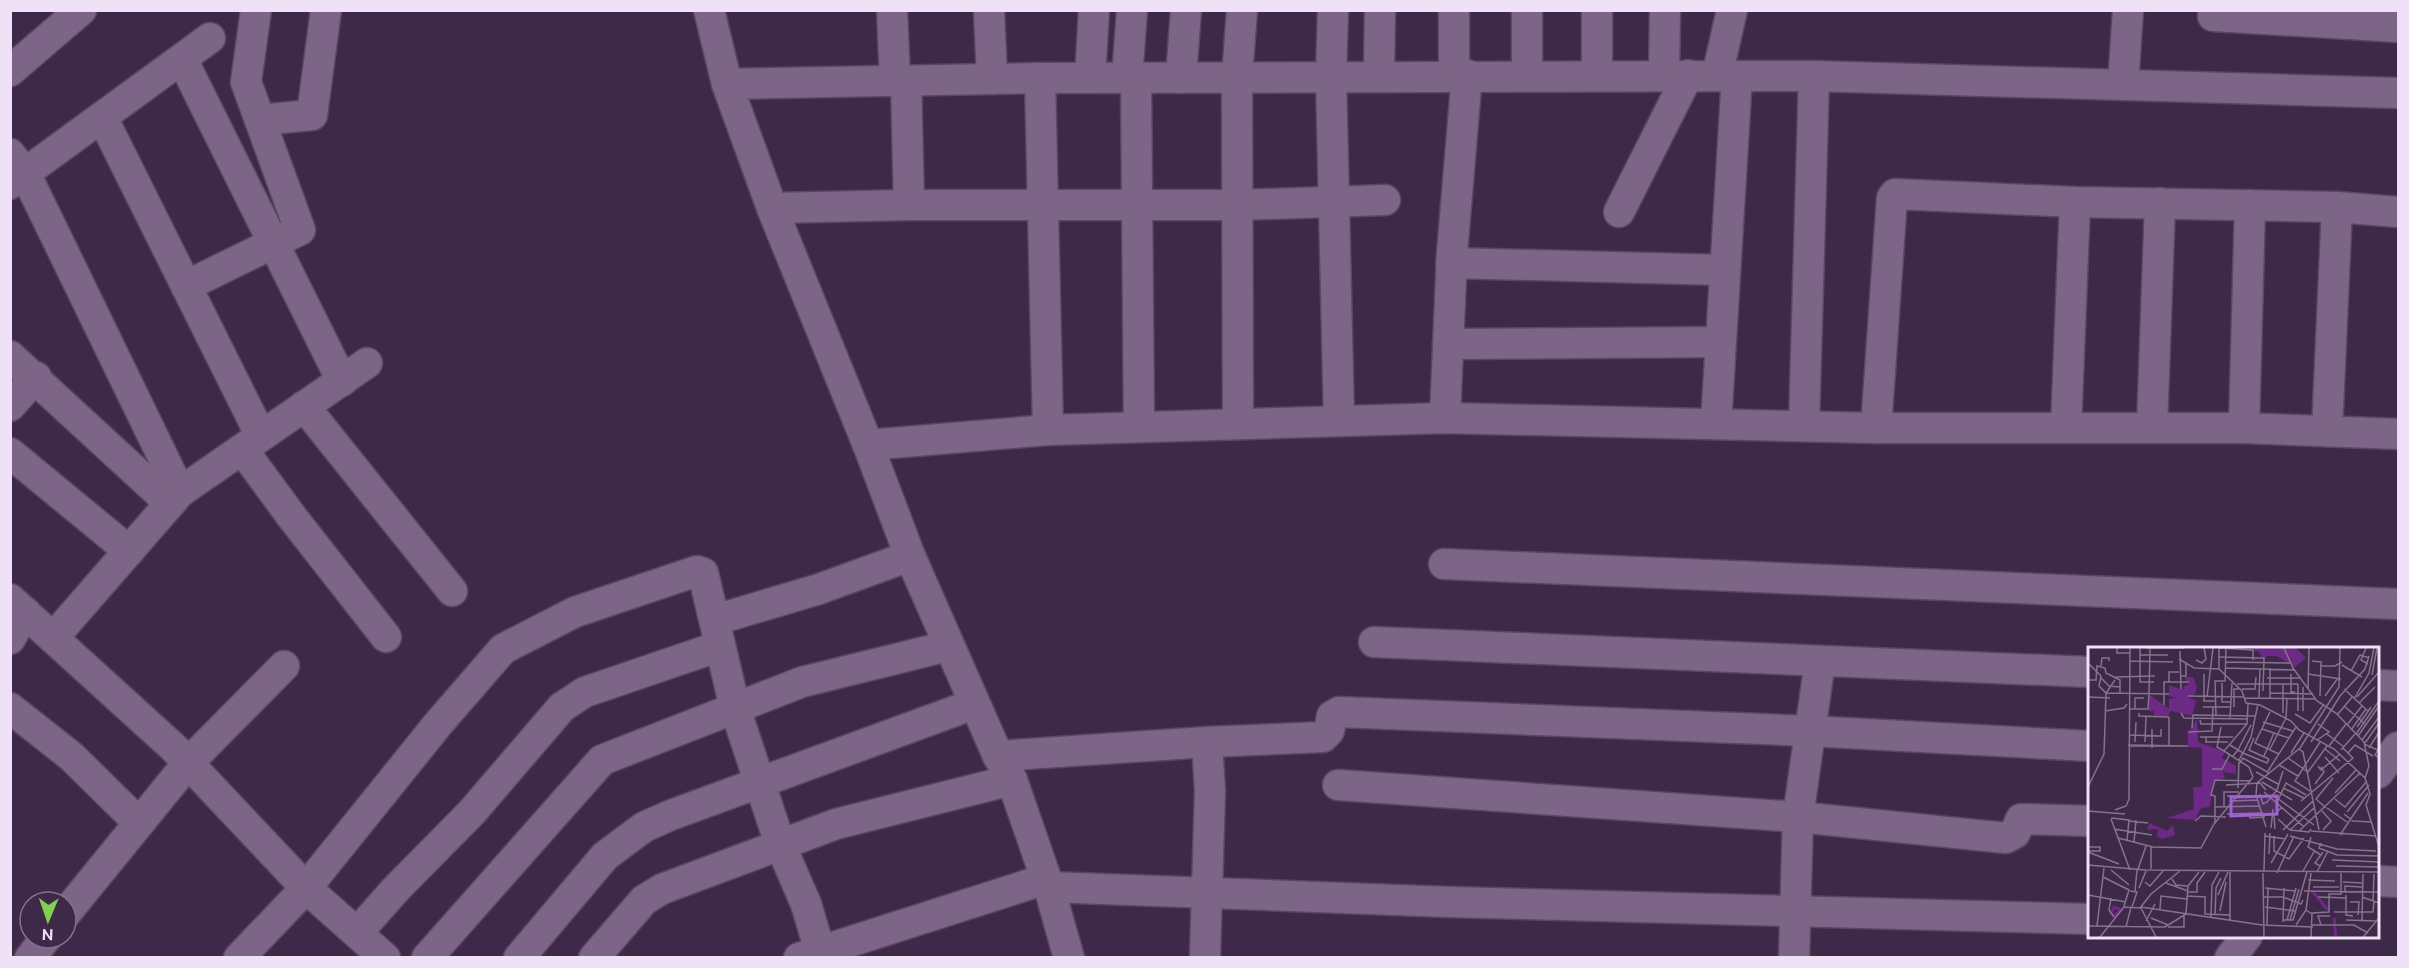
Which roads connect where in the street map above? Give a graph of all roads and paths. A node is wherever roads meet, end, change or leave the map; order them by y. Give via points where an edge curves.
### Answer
1 (81, 10) edge
2 (256, 10) edge
3 (326, 10) edge
4 (709, 10) edge
5 (892, 10) edge
6 (989, 10) edge
7 (1094, 10) edge
8 (1132, 10) edge
9 (1186, 10) edge
10 (1242, 10) edge
11 (1333, 10) edge
12 (1380, 10) edge
13 (1454, 10) edge
14 (1527, 10) edge
15 (1597, 10) edge
16 (1665, 10) edge
17 (1732, 10) edge
18 (2128, 10) edge
19 (2213, 16) dead end
20 (2398, 27) edge
21 (210, 39) dead end
22 (182, 59) junction
23 (10, 71) edge
24 (1461, 75) junction
25 (1597, 75) junction
26 (1331, 76) junction
27 (1379, 76) junction
28 (1527, 76) junction
29 (1701, 76) junction
30 (1814, 76) junction
31 (1237, 77) junction
32 (1040, 78) junction
33 (1090, 78) junction
34 (1131, 78) junction
35 (1181, 78) junction
36 (992, 79) junction
37 (901, 80) junction
38 (727, 84) junction
39 (2123, 85) junction
40 (2398, 93) edge
41 (102, 117) junction
42 (260, 120) junction
43 (16, 170) edge
44 (1384, 200) dead end
45 (1334, 201) junction
46 (2075, 202) junction
47 (2160, 203) junction
48 (1137, 204) junction
49 (909, 205) junction
50 (1044, 205) junction
51 (1237, 205) junction
52 (2250, 205) junction
53 (2337, 207) junction
54 (772, 208) junction
55 (1619, 212) dead end
56 (2398, 212) edge
57 (275, 243) junction
58 (1451, 263) junction
59 (1725, 270) junction
60 (186, 286) junction
61 (1720, 342) junction
62 (1448, 344) junction
63 (10, 356) edge
64 (367, 363) dead end
65 (36, 377) junction
66 (342, 381) junction
67 (10, 406) edge
68 (304, 406) junction
69 (1445, 418) junction
70 (1340, 421) junction
71 (1238, 424) junction
72 (1716, 424) junction
73 (1804, 426) junction
74 (1140, 427) junction
75 (1876, 428) junction
76 (2066, 428) junction
77 (2152, 428) junction
78 (2244, 428) junction
79 (1048, 430) junction
80 (2327, 431) junction
81 (2398, 434) edge
82 (252, 442) junction
83 (868, 445) junction
84 (10, 453) edge
85 (175, 498) junction
86 (129, 551) junction
87 (910, 556) junction
88 (1444, 564) dead end
89 (452, 591) dead end
90 (2398, 604) edge
91 (18, 606) edge
92 (718, 633) junction
93 (386, 637) dead end
94 (53, 638) junction
95 (10, 639) edge
96 (1374, 642) dead end
97 (948, 646) junction
98 (1820, 661) junction
99 (284, 666) dead end
100 (2088, 672) edge
101 (2379, 685) edge
102 (2398, 686) edge
103 (974, 704) junction
104 (10, 708) edge
105 (735, 708) junction
106 (1809, 731) junction
107 (1207, 742) junction
108 (2088, 746) edge
109 (188, 763) junction
110 (1005, 768) junction
111 (760, 783) junction
112 (1338, 785) dead end
113 (1798, 817) junction
114 (2088, 821) edge
115 (139, 823) junction
116 (780, 844) junction
117 (2379, 881) edge
118 (2398, 882) edge
119 (1047, 883) junction
120 (306, 888) junction
121 (1208, 892) junction
122 (78, 898) edge
123 (1795, 910) junction
124 (2088, 919) edge
125 (357, 933) junction
126 (2245, 938) edge
127 (814, 955) edge
128 (239, 957) edge
129 (385, 957) edge
130 (427, 957) edge
131 (519, 957) edge
132 (594, 957) edge
133 (1069, 957) edge
134 (1206, 957) edge
135 (1794, 957) edge
136 (2230, 957) edge

1 - 23 street
2 - 42 street via 246,82
3 - 42 street via 312,115
4 - 38 street
5 - 37 street
6 - 36 street
7 - 33 street
8 - 34 street
9 - 35 street
10 - 31 street
11 - 26 street
12 - 27 street
13 - 24 street
14 - 28 street
15 - 25 street
16 - 29 street
17 - 29 street
18 - 39 street
19 - 20 street
21 - 22 street
22 - 41 street
22 - 57 street
24 - 27 street
24 - 28 street
24 - 58 street
25 - 28 street
25 - 29 street
26 - 27 street
26 - 31 street
26 - 45 street
29 - 30 street
29 - 55 street
29 - 59 street
30 - 39 street
30 - 73 street
31 - 35 street
31 - 51 street
32 - 33 street
32 - 36 street
32 - 50 street
33 - 34 street
34 - 35 street
34 - 48 street
36 - 37 street
37 - 38 street
37 - 49 street
38 - 54 street
39 - 40 street
41 - 43 street
41 - 60 street
42 - 57 street via 300,230
43 - 85 street
44 - 45 street
45 - 51 street
45 - 70 street
46 - 47 street
46 - 75 street via 1895,194
46 - 76 street
47 - 52 street
47 - 77 street
48 - 50 street
48 - 51 street
48 - 74 street
49 - 50 street
49 - 54 street
50 - 79 street
51 - 71 street
52 - 53 street
52 - 78 street
53 - 56 street
53 - 80 street
54 - 83 street
57 - 60 street
57 - 66 street
58 - 59 street
58 - 62 street
59 - 61 street
60 - 82 street
61 - 62 street
61 - 72 street
62 - 69 street
63 - 65 street
64 - 66 street
65 - 67 street
65 - 85 street
66 - 68 street
68 - 82 street
68 - 89 street
69 - 70 street
69 - 72 street
70 - 71 street
71 - 74 street
72 - 73 street
73 - 75 street
74 - 79 street
75 - 76 street
76 - 77 street
77 - 78 street
78 - 80 street
79 - 83 street
80 - 81 street
82 - 85 street
82 - 93 street via 292,517
83 - 87 street
84 - 86 street
85 - 86 street
86 - 94 street
87 - 92 street via 819,589
87 - 97 street
88 - 90 street
91 - 94 street
91 - 95 street
92 - 105 street
92 - 120 street via 703,573 697,571 575,612 510,644 438,723
92 - 125 street via 585,692 561,707 472,812
94 - 109 street
96 - 98 street
97 - 103 street
97 - 105 street via 802,682
98 - 100 street
98 - 106 street
99 - 109 street
101 - 102 street
103 - 110 street
103 - 111 street
104 - 115 street via 72,757
105 - 111 street
105 - 130 street via 602,760
106 - 107 street via 1339,712 1332,716 1329,731 1323,737
106 - 108 street
106 - 113 street
107 - 110 street
107 - 121 street
109 - 115 street
109 - 120 street
110 - 116 street
110 - 119 street
111 - 116 street
111 - 131 street via 644,827 605,856
112 - 113 street
113 - 114 street via 2006,838 2015,833 2021,819 2029,817
113 - 123 street
115 - 122 street
116 - 127 street via 806,904
116 - 132 street via 653,894
117 - 118 street
119 - 121 street
119 - 127 street
119 - 133 street
120 - 125 street
120 - 128 street
121 - 123 street
121 - 134 street
123 - 124 street
123 - 135 street
125 - 129 street
126 - 136 street

